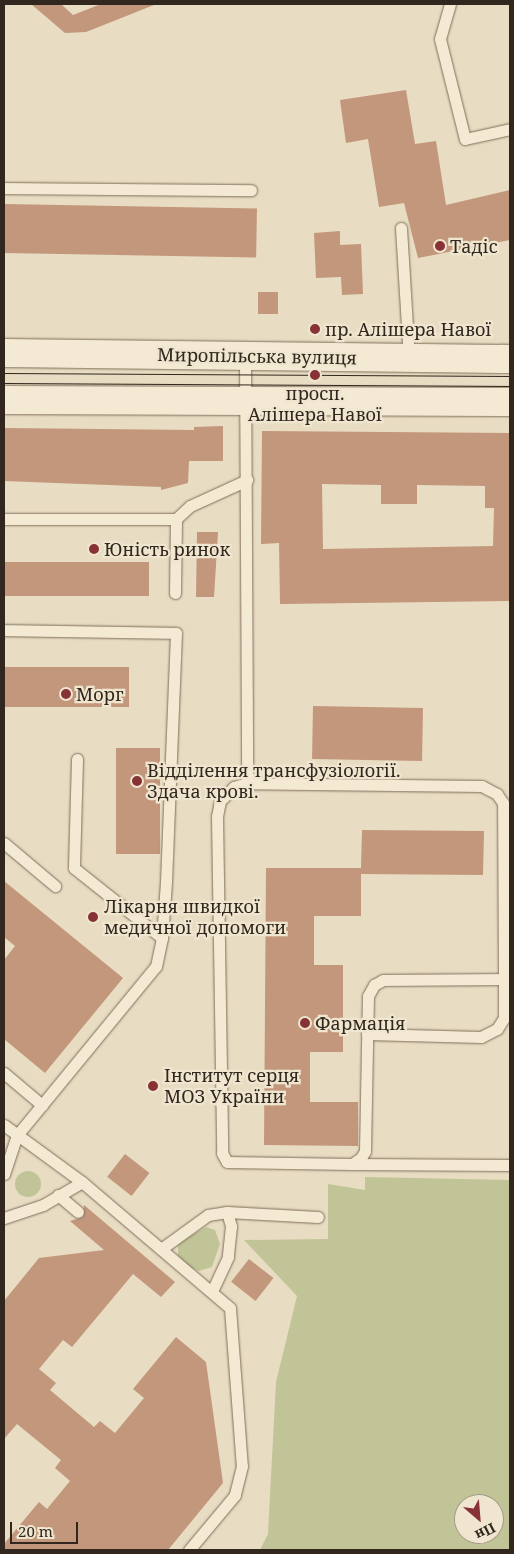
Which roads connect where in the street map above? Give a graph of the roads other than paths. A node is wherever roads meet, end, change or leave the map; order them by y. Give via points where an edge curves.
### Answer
1 (450, 4) edge
2 (510, 128) edge
3 (4, 188) edge
4 (251, 190) dead end
5 (401, 228) dead end
6 (4, 353) edge
7 (245, 356) junction
8 (510, 358) edge
9 (408, 359) junction
10 (4, 400) edge
11 (245, 402) junction
12 (510, 402) edge
13 (247, 480) junction
14 (4, 519) edge
15 (176, 519) junction
16 (175, 593) dead end
17 (4, 630) edge
18 (77, 759) dead end
19 (247, 783) junction
20 (506, 804) edge
21 (4, 843) edge
22 (55, 886) dead end
23 (162, 938) junction
24 (504, 979) junction
25 (507, 1007) edge
26 (367, 1034) junction
27 (4, 1073) edge
28 (42, 1105) junction
29 (4, 1125) edge
30 (17, 1136) junction
31 (352, 1164) junction
32 (510, 1166) edge
33 (4, 1174) edge
34 (82, 1182) junction
35 (58, 1195) junction
36 (78, 1212) dead end
37 (227, 1212) junction
38 (318, 1217) dead end
39 (4, 1218) edge
40 (161, 1249) junction
41 (212, 1292) junction
42 (189, 1550) edge

1 - 2 lane via 440,39 465,139
3 - 4 lane
5 - 9 lane
6 - 7 street, Миропільська вулиця
7 - 9 street, Миропільська вулиця
7 - 11 lane
8 - 9 street, Миропільська вулиця
10 - 11 street
11 - 12 street
11 - 13 lane
13 - 15 lane via 190,506
13 - 19 lane
14 - 15 lane
15 - 16 lane
17 - 23 lane via 176,633
18 - 23 lane via 74,868
19 - 20 lane via 482,786 497,794
19 - 31 lane via 234,787 220,801 217,816 222,1153 227,1162 238,1164
20 - 24 lane
21 - 22 lane
23 - 28 lane via 156,966
24 - 25 lane
24 - 26 lane via 383,980 368,996
25 - 26 lane via 497,1029 481,1037
26 - 31 lane via 365,1151
27 - 28 lane
28 - 30 lane
29 - 30 lane
30 - 33 lane
30 - 34 lane
31 - 32 lane
34 - 35 lane
34 - 40 lane
35 - 36 lane
35 - 39 lane via 43,1205
37 - 38 lane
37 - 40 lane via 208,1215
37 - 41 lane via 231,1226 228,1258
40 - 41 lane
41 - 42 lane via 230,1308 242,1466 235,1495

